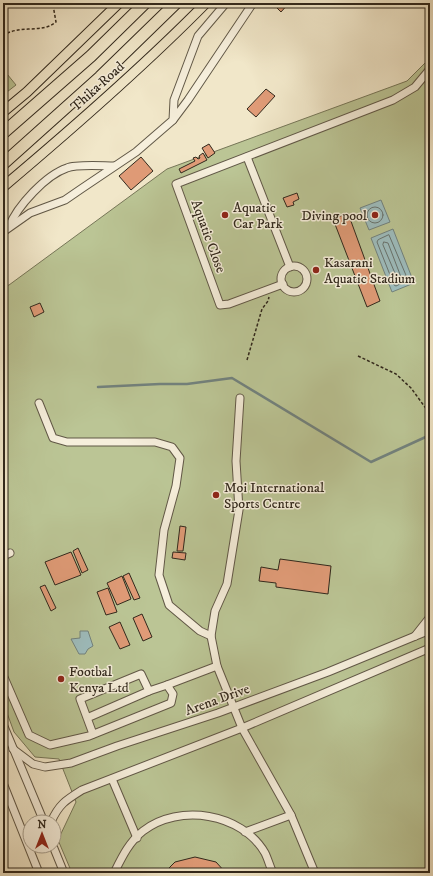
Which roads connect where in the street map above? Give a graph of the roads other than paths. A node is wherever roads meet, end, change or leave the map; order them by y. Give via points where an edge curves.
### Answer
1 (119, 3) edge
2 (145, 3) edge
3 (176, 3) edge
4 (206, 3) edge
5 (226, 3) edge
6 (253, 3) edge
7 (430, 69) edge
8 (3, 112) edge
9 (173, 120) junction
10 (3, 133) edge
11 (247, 157) junction
12 (3, 164) edge
13 (114, 166) junction
14 (3, 187) edge
15 (9, 227) junction
16 (3, 232) edge
17 (290, 267) junction
18 (283, 284) junction
19 (240, 398) dead end
20 (39, 403) dead end
21 (430, 617) edge
22 (430, 630) edge
23 (211, 636) junction
24 (415, 636) junction
25 (430, 648) edge
26 (217, 666) junction
27 (3, 675) edge
28 (167, 684) junction
29 (149, 691) junction
30 (234, 707) junction
31 (87, 718) junction
32 (3, 724) edge
33 (242, 728) junction
34 (93, 734) junction
35 (13, 749) junction
36 (112, 779) junction
37 (3, 783) edge
38 (41, 814) edge
39 (55, 814) edge
40 (290, 815) junction
41 (245, 832) junction
42 (137, 838) junction
43 (57, 854) edge
44 (39, 873) edge
45 (64, 873) edge
46 (114, 873) edge
47 (273, 873) edge
48 (315, 873) edge

1 - 8 main road
2 - 10 highway, Thika Road via 91,56
3 - 12 highway, Thika Road via 100,77
4 - 14 main road, Thika Road via 166,44 86,117
5 - 9 street via 198,36 174,100
6 - 9 street
7 - 11 street, Aquatic Close via 415,87 402,95
9 - 13 street via 136,152
11 - 17 street
11 - 18 street, Aquatic Close via 176,184 220,305
13 - 15 street via 65,200 30,213
13 - 15 street via 68,167 50,177 21,205
15 - 16 street
17 - 18 street via 282,274
17 - 18 street via 296,266 304,270 307,282 302,289 294,292 286,289
19 - 23 street via 236,461 239,510 227,584 214,612
20 - 23 street via 53,438 67,442 156,442 172,447 180,458 176,486 164,530 159,575 169,605 200,631
21 - 24 street
22 - 24 street, Arena Drive
23 - 26 street
24 - 30 street, Arena Drive
25 - 33 street
26 - 28 street
26 - 30 street
27 - 34 street via 29,735 50,745
28 - 29 street
28 - 34 street via 173,694 171,703
29 - 31 street
29 - 31 street via 141,674 80,699
30 - 33 street
30 - 35 street, Arena Drive via 70,764 45,767 33,764
31 - 34 street
32 - 35 street
33 - 36 street
33 - 40 street
35 - 38 street
36 - 39 street via 82,790 63,802
36 - 42 street
37 - 44 street
40 - 41 street
40 - 48 street
41 - 42 street via 221,819 195,814 168,818 144,830
41 - 47 street via 264,852
42 - 46 street via 125,850
43 - 45 street

